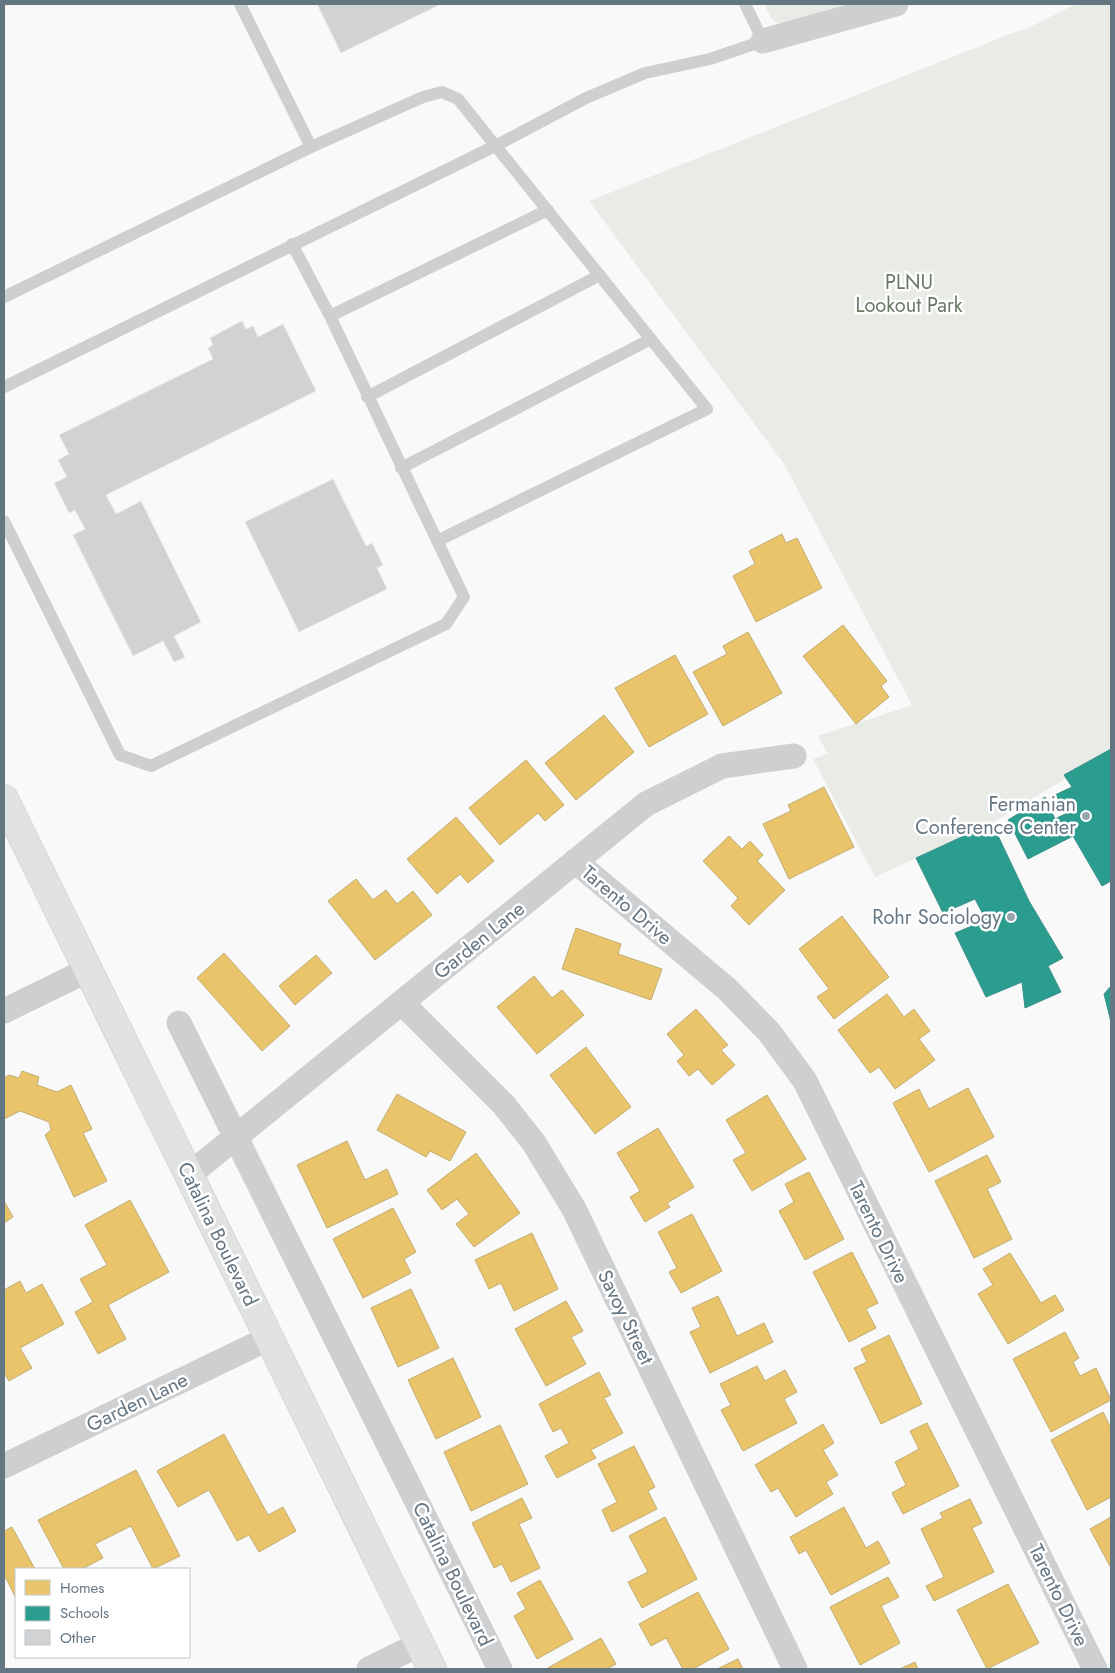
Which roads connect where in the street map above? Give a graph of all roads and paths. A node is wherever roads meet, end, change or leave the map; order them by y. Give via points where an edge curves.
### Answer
1 (240, 4) edge
2 (745, 4) edge
3 (896, 4) edge
4 (763, 41) junction
5 (497, 145) junction
6 (311, 147) junction
7 (548, 210) junction
8 (292, 244) junction
9 (600, 275) junction
10 (4, 297) edge
11 (330, 316) junction
12 (651, 339) junction
13 (4, 387) edge
14 (367, 397) junction
15 (401, 468) junction
16 (4, 521) edge
17 (437, 541) junction
18 (794, 756) dead end
19 (4, 799) edge
20 (576, 861) junction
21 (88, 970) junction
22 (402, 1002) junction
23 (4, 1011) edge
24 (179, 1023) dead end
25 (236, 1136) junction
26 (189, 1175) junction
27 (269, 1338) junction
28 (4, 1466) edge
29 (420, 1644) junction
30 (368, 1669) edge
31 (432, 1669) edge
32 (500, 1669) edge
33 (795, 1669) edge
34 (1095, 1669) edge

1 - 6 lane
2 - 4 lane
3 - 4 street
4 - 5 lane via 710,58 645,72 586,98
5 - 6 lane via 458,99 442,92 423,97
5 - 7 lane
5 - 8 lane
6 - 10 lane
7 - 9 lane
7 - 11 lane
8 - 11 lane
8 - 13 lane
9 - 12 lane
9 - 14 lane
11 - 14 lane
12 - 15 lane
12 - 17 lane via 707,409
14 - 15 lane
15 - 17 lane
16 - 17 lane via 120,755 150,766 446,624 464,597
18 - 20 street, Garden Lane via 722,766 646,804
19 - 21 main road, Catalina Boulevard
20 - 22 street, Garden Lane
20 - 34 street, Tarento Drive via 727,989 769,1032 805,1081
21 - 23 street
21 - 26 main road, Catalina Boulevard
22 - 25 street, Garden Lane
22 - 33 street, Savoy Street via 504,1105 534,1143 574,1208
24 - 25 street, Catalina Boulevard
25 - 26 street, Garden Lane
25 - 32 street, Catalina Boulevard
26 - 27 main road, Catalina Boulevard
27 - 28 street, Garden Lane
27 - 29 main road, Catalina Boulevard
29 - 30 street
29 - 31 main road, Catalina Boulevard

